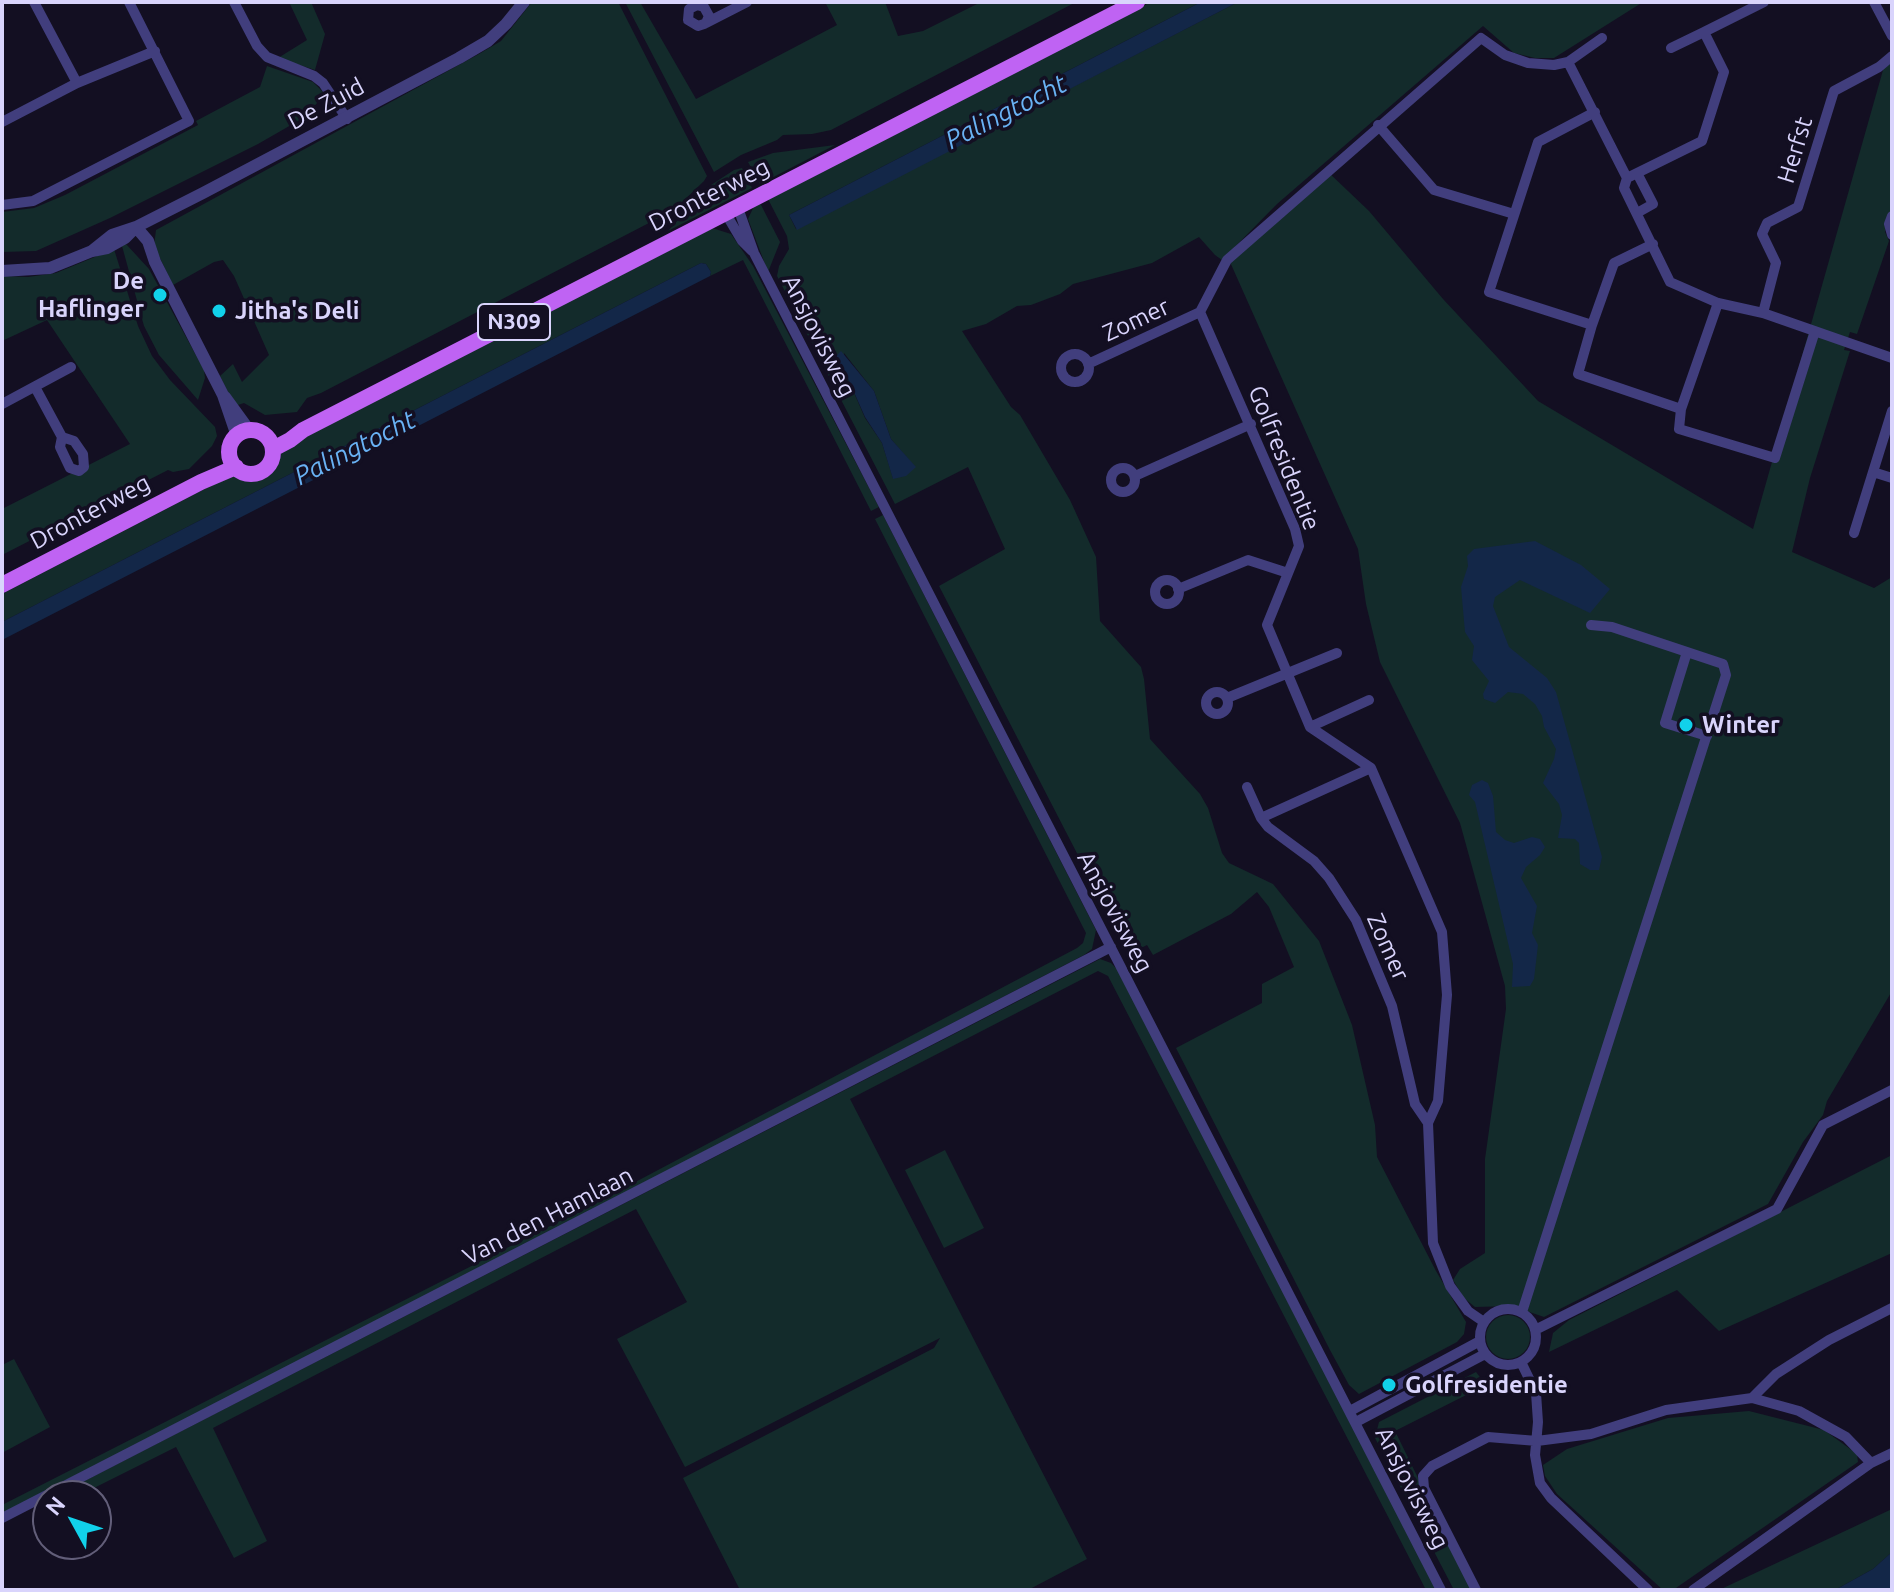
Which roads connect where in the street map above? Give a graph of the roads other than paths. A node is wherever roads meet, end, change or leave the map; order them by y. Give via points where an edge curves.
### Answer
1 (34, 2) edge
2 (129, 2) edge
3 (234, 2) edge
4 (524, 2) edge
5 (747, 2) edge
6 (1137, 2) edge
7 (1764, 2) edge
8 (1874, 2) edge
9 (706, 23) dead end
10 (1704, 32) junction
11 (1892, 36) edge
12 (1602, 38) dead end
13 (1671, 48) dead end
14 (155, 51) junction
15 (1892, 56) edge
16 (1568, 62) junction
17 (77, 83) junction
18 (1595, 112) junction
19 (347, 119) junction
20 (2, 122) edge
21 (1378, 125) junction
22 (1632, 175) junction
23 (2, 205) edge
24 (732, 211) junction
25 (1637, 213) junction
26 (1514, 214) junction
27 (1892, 216) edge
28 (136, 227) junction
29 (1892, 235) edge
30 (1653, 244) junction
31 (3, 269) edge
32 (1718, 303) junction
33 (1200, 312) junction
34 (1763, 313) junction
35 (1592, 325) junction
36 (1815, 331) junction
37 (1892, 358) edge
38 (1088, 364) dead end
39 (71, 367) dead end
40 (35, 387) junction
41 (2, 404) edge
42 (1681, 409) junction
43 (1892, 411) edge
44 (1251, 424) junction
45 (243, 433) junction
46 (62, 437) dead end
47 (270, 443) junction
48 (233, 462) junction
49 (1873, 472) junction
50 (1135, 476) dead end
51 (1892, 478) edge
52 (1854, 533) dead end
53 (1288, 573) junction
54 (2, 585) edge
55 (1178, 589) dead end
56 (1591, 625) dead end
57 (1687, 652) junction
58 (1337, 653) dead end
59 (1287, 675) junction
60 (1227, 698) dead end
61 (1369, 700) dead end
62 (1310, 727) junction
63 (1707, 736) junction
64 (1371, 768) junction
65 (1247, 787) dead end
66 (1261, 818) junction
67 (1111, 947) junction
68 (1892, 1090) edge
69 (1428, 1123) junction
70 (1892, 1308) edge
71 (1522, 1312) junction
72 (1484, 1322) junction
73 (1535, 1330) junction
74 (1480, 1341) junction
75 (1485, 1354) junction
76 (1521, 1362) junction
77 (1752, 1398) junction
78 (1353, 1416) junction
79 (1537, 1441) junction
80 (1892, 1453) edge
81 (1871, 1463) junction
82 (2, 1518) edge
83 (1441, 1590) edge
84 (1476, 1590) edge
85 (1648, 1590) edge
86 (1693, 1590) edge

1 - 17 street
2 - 14 street
3 - 19 street via 267,57 314,76
4 - 19 street, De Zuid via 488,41
5 - 9 street
6 - 24 main road, Dronterweg / N309
7 - 10 street
8 - 11 street
10 - 13 street
10 - 22 street via 1724,72 1702,141
12 - 16 street
14 - 17 street
14 - 23 street via 189,121 33,201
15 - 34 street, Herfst via 1834,91 1798,207 1767,223 1762,234 1776,263
16 - 18 street
16 - 21 street via 1528,63 1481,38
17 - 20 street
18 - 22 street
18 - 26 street via 1538,142
19 - 28 street, De Zuid
21 - 26 street via 1434,190
21 - 33 street via 1227,260
22 - 25 street via 1624,188
22 - 25 street via 1653,204
24 - 47 main road, Dronterweg / N309
24 - 67 street, Ansjovisweg
25 - 30 street
26 - 35 street via 1489,292
27 - 29 street
28 - 31 street, De Zuid via 116,243 50,268
28 - 45 street via 144,252 155,262
30 - 32 street via 1670,282
30 - 35 street via 1614,263
32 - 34 street
32 - 42 street
33 - 38 street, Zomer
33 - 44 street, Golfresidentie
34 - 36 street
35 - 42 street via 1578,374
36 - 37 street
36 - 42 street via 1775,458 1679,429
39 - 40 street
40 - 41 street
40 - 46 street
43 - 49 street
44 - 50 street
44 - 53 street, Golfresidentie via 1295,529 1299,546
45 - 47 main road via 259,431
45 - 48 main road via 231,445
47 - 48 main road via 271,462 261,471 248,473
48 - 54 main road, Dronterweg
49 - 51 street
49 - 52 street
53 - 55 street via 1248,560
53 - 59 street, Golfresidentie via 1267,625
56 - 57 street
57 - 63 street via 1723,664 1726,675
57 - 63 street via 1665,723
58 - 59 street
59 - 60 street
59 - 62 street, Golfresidentie
61 - 62 street
62 - 64 street
63 - 71 street
64 - 66 street
64 - 69 street via 1442,932 1447,995 1438,1101
65 - 66 street, Zomer
66 - 69 street, Zomer via 1314,861 1356,920 1392,1006 1415,1104
67 - 78 street, Ansjovisweg
67 - 82 street, Van den Hamlaan
68 - 73 street via 1823,1125 1777,1209
69 - 72 street via 1433,1243 1450,1286 1468,1311
70 - 77 street via 1802,1357
71 - 72 street via 1501,1309
71 - 73 street
72 - 74 street
73 - 76 street via 1535,1346
74 - 75 street
74 - 78 street
75 - 76 street via 1504,1365
75 - 78 street
76 - 79 street via 1536,1393
77 - 79 street via 1666,1410 1591,1434
77 - 81 street via 1799,1411 1846,1437
78 - 83 street, Ansjovisweg
79 - 84 street via 1488,1437 1423,1476 1424,1488
79 - 85 street via 1535,1455 1545,1490
80 - 81 street
81 - 86 street

